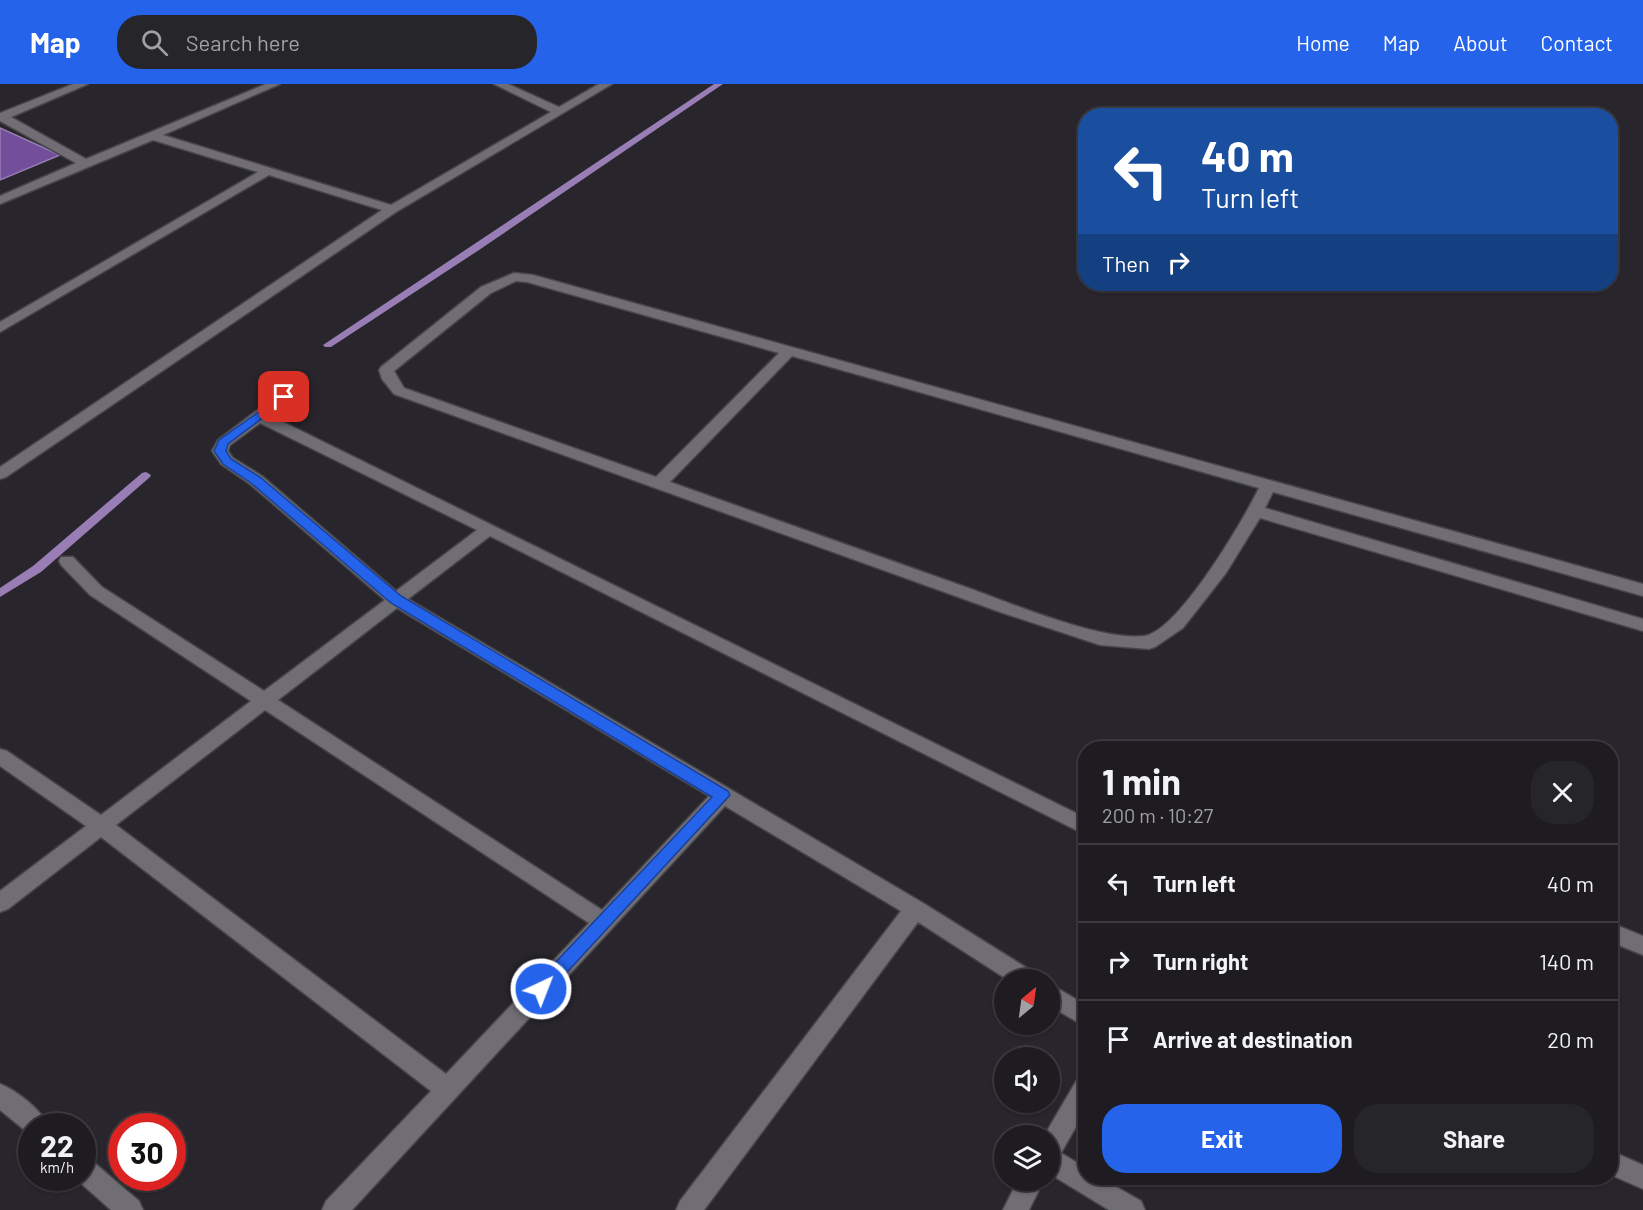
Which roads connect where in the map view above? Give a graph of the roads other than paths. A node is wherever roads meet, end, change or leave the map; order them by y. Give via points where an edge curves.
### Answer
1 (82, 84) edge
2 (275, 84) edge
3 (499, 84) edge
4 (607, 84) edge
5 (560, 112) junction
6 (1, 117) edge
7 (154, 136) junction
8 (86, 164) junction
9 (268, 171) junction
10 (0, 200) edge
11 (392, 209) junction
12 (0, 328) edge
13 (789, 351) junction
14 (297, 387) dead end
15 (258, 416) junction
16 (0, 474) edge
17 (659, 484) junction
18 (1274, 487) junction
19 (1256, 511) junction
20 (489, 529) junction
21 (67, 561) dead end
22 (1643, 590) edge
23 (396, 600) junction
24 (1643, 626) edge
25 (263, 701) junction
26 (0, 756) edge
27 (723, 795) junction
28 (1078, 823) edge
29 (101, 825) junction
30 (0, 903) edge
31 (915, 909) junction
32 (604, 922) junction
33 (1618, 935) edge
34 (1643, 946) edge
35 (1010, 969) edge
36 (1060, 1000) edge
37 (1078, 1012) edge
38 (448, 1090) junction
39 (0, 1095) edge
40 (1078, 1100) edge
41 (21, 1113) edge
42 (1060, 1132) edge
43 (1060, 1166) edge
44 (1618, 1166) edge
45 (1078, 1177) edge
46 (1643, 1177) edge
47 (96, 1180) edge
48 (1091, 1185) edge
49 (1026, 1191) edge
50 (130, 1210) edge
51 (335, 1210) edge
52 (689, 1210) edge
53 (1016, 1210) edge
54 (1132, 1210) edge

1 - 6 street
2 - 7 street
3 - 5 street
4 - 5 street
5 - 11 street
6 - 8 street
7 - 8 street
7 - 9 street
8 - 10 street
9 - 11 street
9 - 12 street
11 - 16 street
13 - 17 street
13 - 17 street via 514,277 486,290 386,370 388,379 399,391
13 - 18 street
14 - 15 street
15 - 20 street
15 - 23 street via 223,443 220,451 227,461 256,480
17 - 19 street via 1090,636 1149,643 1177,624 1221,569
18 - 19 street
18 - 22 street
19 - 24 street
20 - 23 street
20 - 28 street
21 - 25 street via 96,591
23 - 25 street
23 - 27 street
25 - 29 street
25 - 32 street
26 - 29 street
27 - 31 street
27 - 32 street
29 - 30 street
29 - 38 street
31 - 35 street
31 - 52 street
32 - 38 street
33 - 34 street
36 - 37 street
38 - 51 street
39 - 41 street
40 - 42 street
43 - 45 street
44 - 46 street
47 - 50 street
48 - 54 street
49 - 53 street

